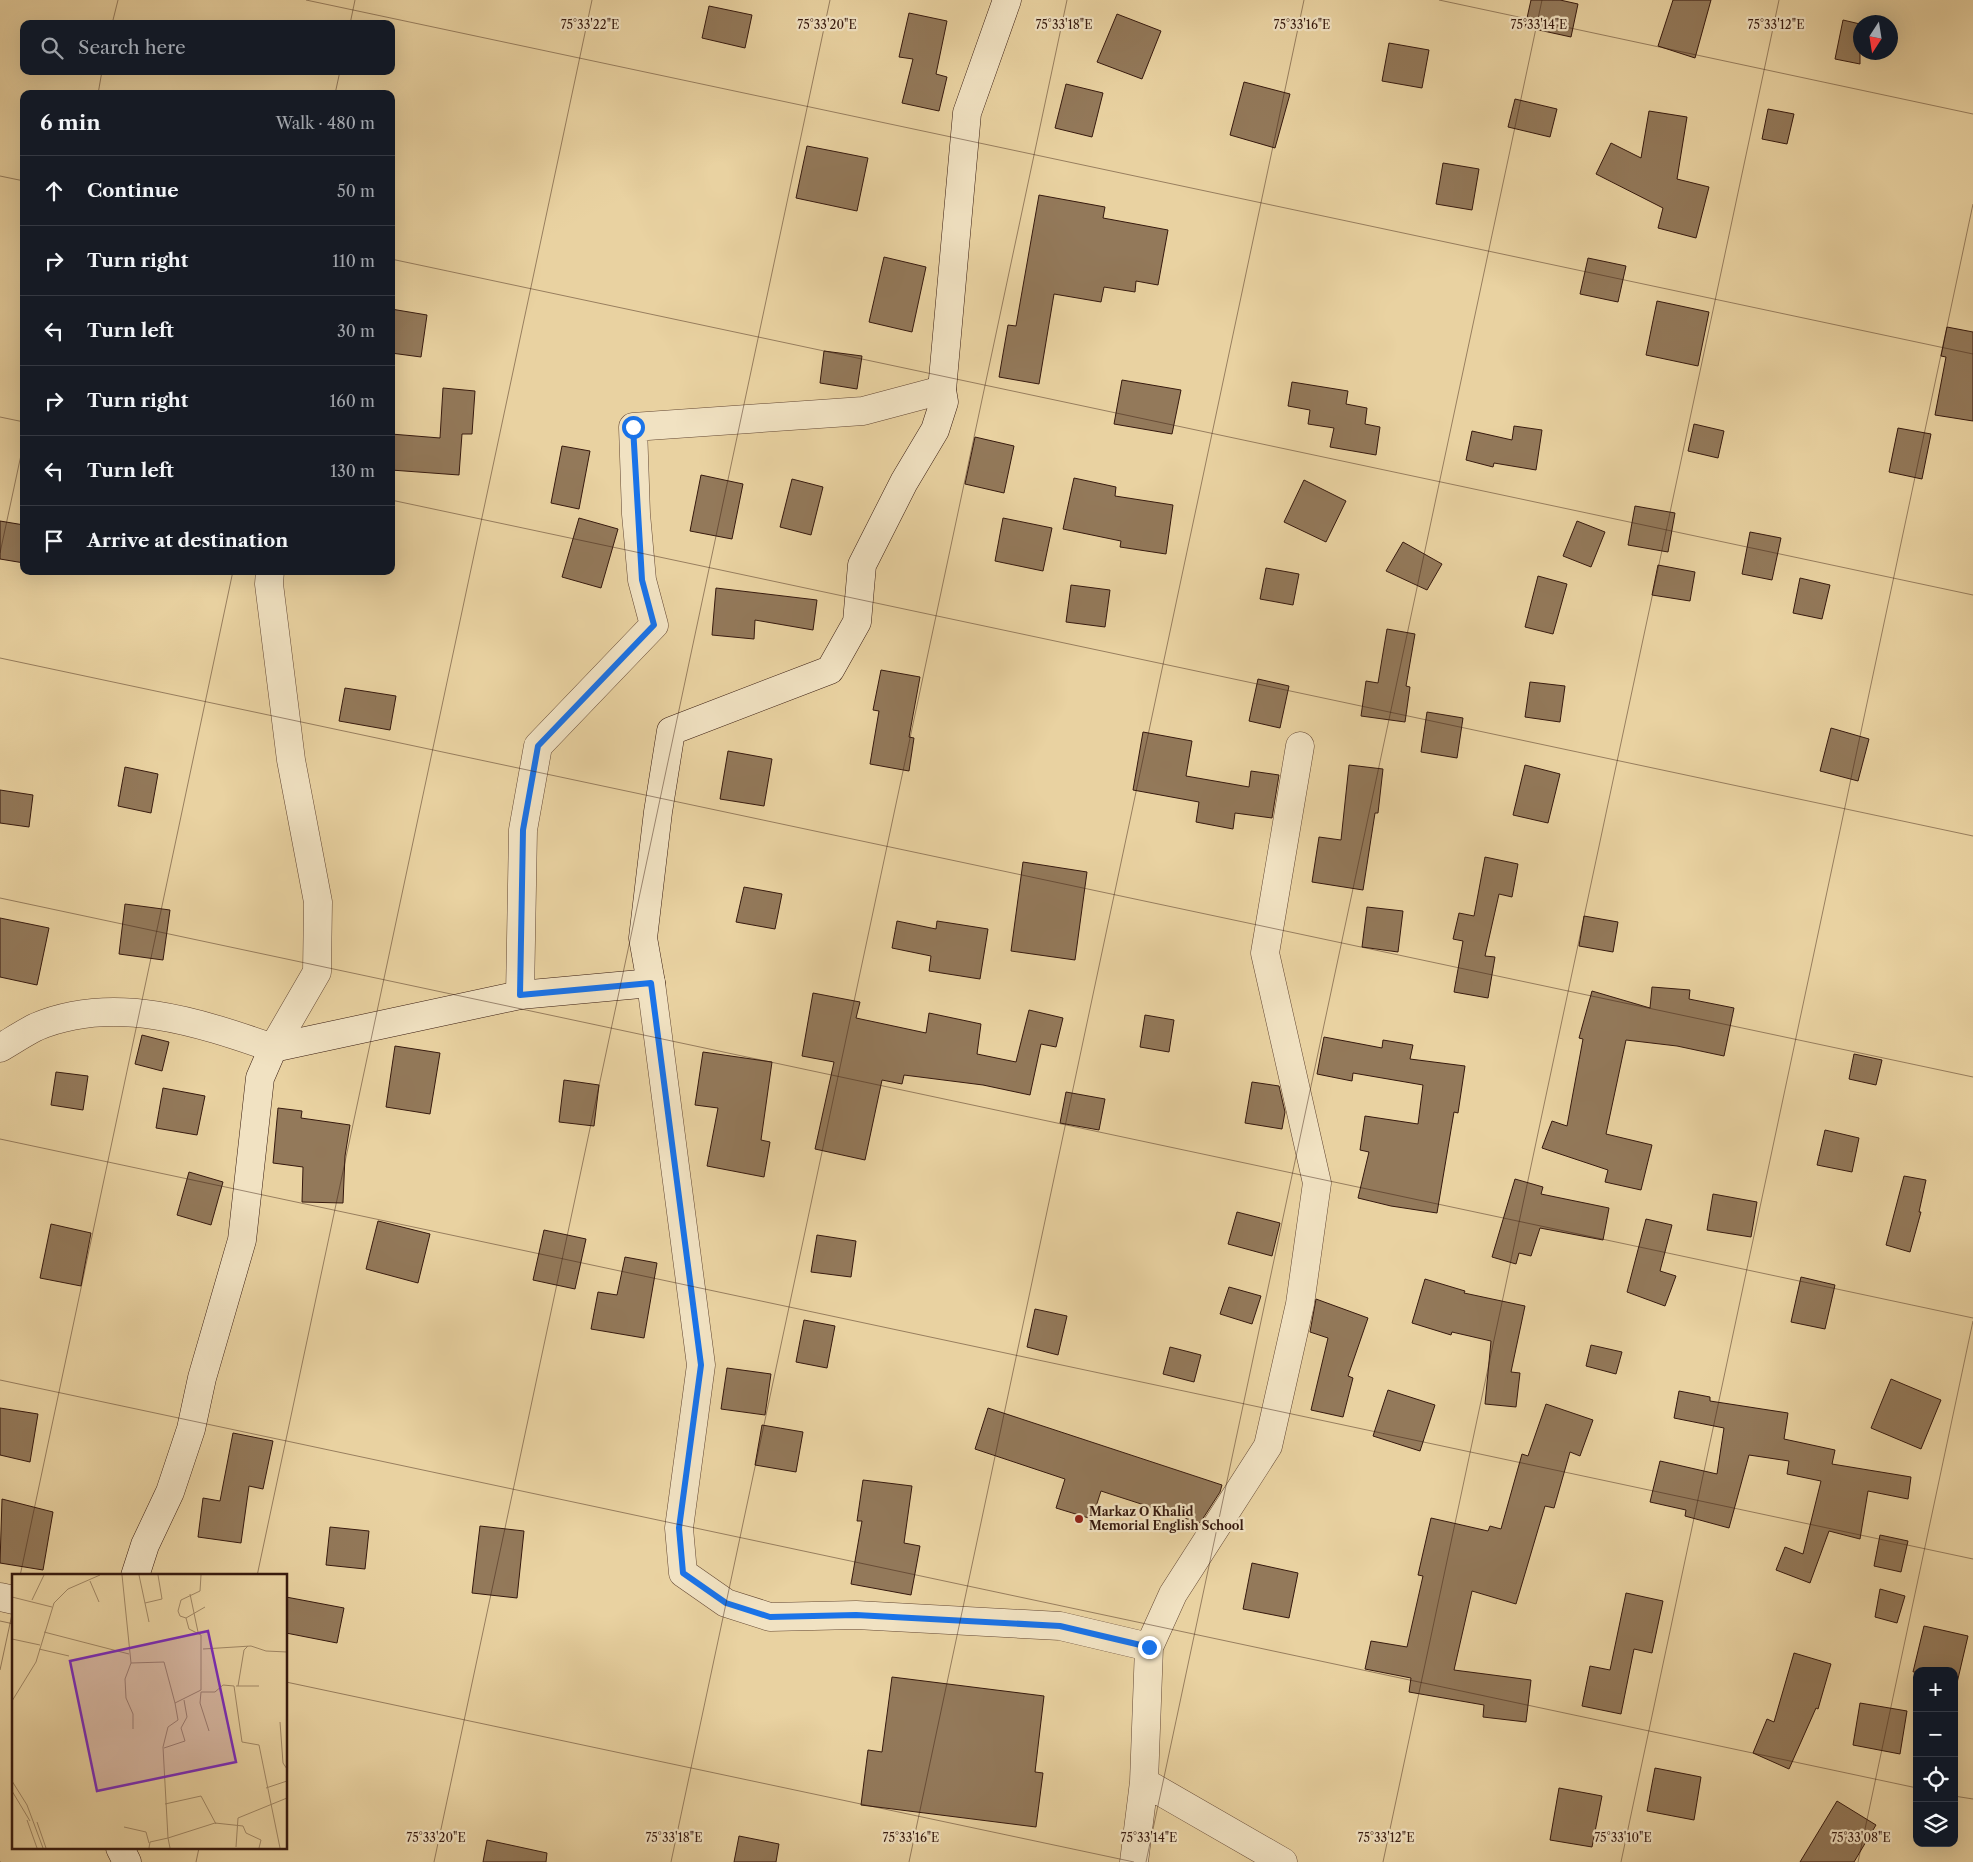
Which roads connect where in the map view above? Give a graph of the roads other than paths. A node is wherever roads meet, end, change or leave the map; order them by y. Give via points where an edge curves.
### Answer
1 (1007, 0) edge
2 (942, 390) junction
3 (270, 575) edge
4 (1300, 746) dead end
5 (651, 983) junction
6 (520, 995) junction
7 (0, 1048) edge
8 (273, 1048) junction
9 (136, 1574) edge
10 (1149, 1647) junction
11 (1144, 1782) junction
12 (121, 1850) edge
13 (127, 1862) edge
14 (1134, 1862) edge
15 (1283, 1862) edge

1 - 2 street via 967,113
2 - 5 street via 944,402 935,430 862,564 857,622 830,670 672,731 658,812 643,938
2 - 6 street via 863,411 633,427 642,580 654,625 538,746 523,830
3 - 8 street via 291,760 318,902 317,972
4 - 10 street via 1265,953 1317,1183 1300,1304 1268,1446 1172,1594
5 - 6 street
5 - 10 street via 701,1365 679,1528 683,1573 726,1603 770,1617 856,1615 1060,1626
6 - 8 street
7 - 8 street via 36,1028 73,1016 129,1011 206,1025
8 - 9 street via 260,1078 242,1240 202,1378 191,1429 170,1492 145,1544
10 - 11 street
11 - 14 street
11 - 15 street
12 - 13 street

